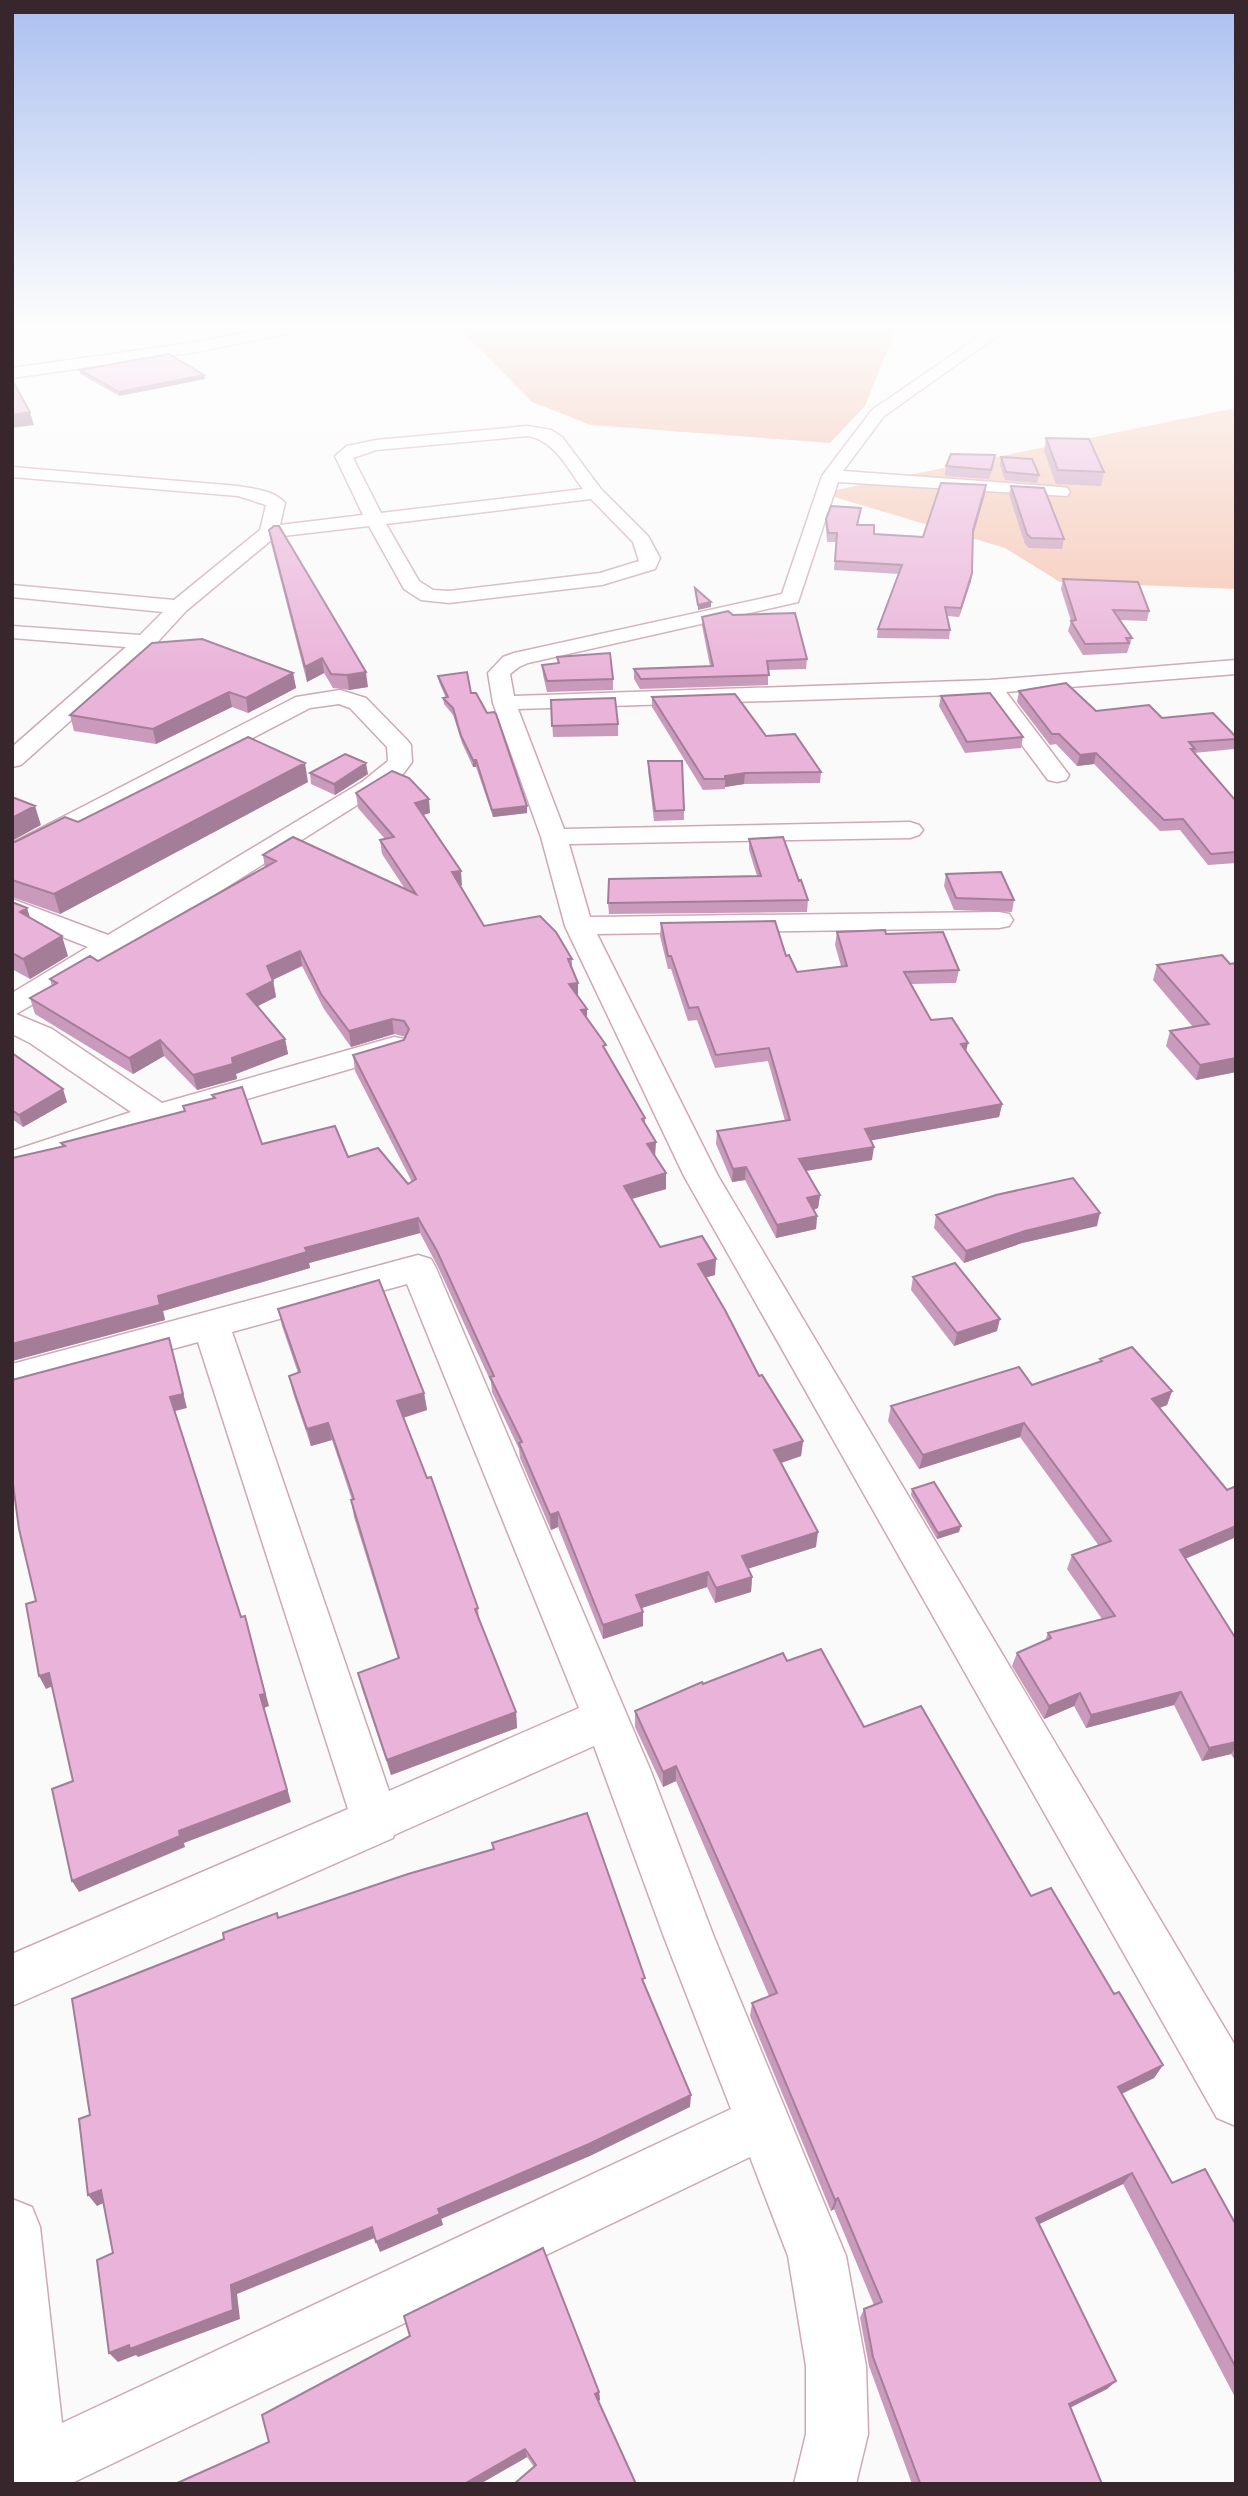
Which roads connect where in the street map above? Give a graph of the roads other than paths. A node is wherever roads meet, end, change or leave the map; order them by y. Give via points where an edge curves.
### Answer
1 (374, 445) edge
2 (559, 445) edge
3 (854, 445) edge
4 (12, 472) edge
5 (831, 476) junction
6 (1062, 492) edge
7 (595, 493) junction
8 (377, 520) junction
9 (269, 532) junction
10 (12, 592) edge
11 (179, 607) junction
12 (12, 632) edge
13 (145, 642) junction
14 (1236, 667) edge
15 (990, 687) junction
16 (504, 703) junction
17 (12, 760) edge
18 (1057, 775) dead end
19 (910, 830) dead end
20 (554, 837) junction
21 (12, 853) edge
22 (12, 907) edge
23 (999, 920) dead end
24 (579, 926) junction
25 (112, 947) junction
26 (12, 1006) edge
27 (12, 1022) edge
28 (394, 1046) edge
29 (157, 1115) junction
30 (12, 1163) edge
31 (211, 1324) junction
32 (12, 1379) edge
33 (605, 1719) junction
34 (376, 1822) junction
35 (12, 1980) edge
36 (1236, 2099) edge
37 (762, 2123) junction
38 (12, 2227) edge
39 (37, 2475) edge
40 (825, 2484) edge

1 - 8 street via 344,456
2 - 7 street
3 - 5 street
4 - 9 street via 262,496 276,503
5 - 6 street
5 - 16 street via 792,598 511,662 499,673
7 - 8 street
7 - 8 street via 641,540 650,558 648,565 603,579 428,596 411,585
8 - 9 street
9 - 11 street
10 - 11 street
11 - 13 street
12 - 13 street
13 - 17 street
14 - 15 street
15 - 16 street
15 - 18 street
16 - 20 street
19 - 20 street
20 - 24 street
21 - 25 street via 304,702 340,697 358,703 399,745 400,762 391,773
22 - 25 street
23 - 24 street
24 - 36 street via 701,1176
25 - 26 street
27 - 29 street via 41,1036
28 - 29 street
29 - 30 street
31 - 32 street
31 - 33 street via 418,1268
31 - 34 street
33 - 34 street
33 - 37 street
34 - 35 street
37 - 39 street
37 - 40 street via 820,2270 836,2366 837,2434
38 - 39 street

